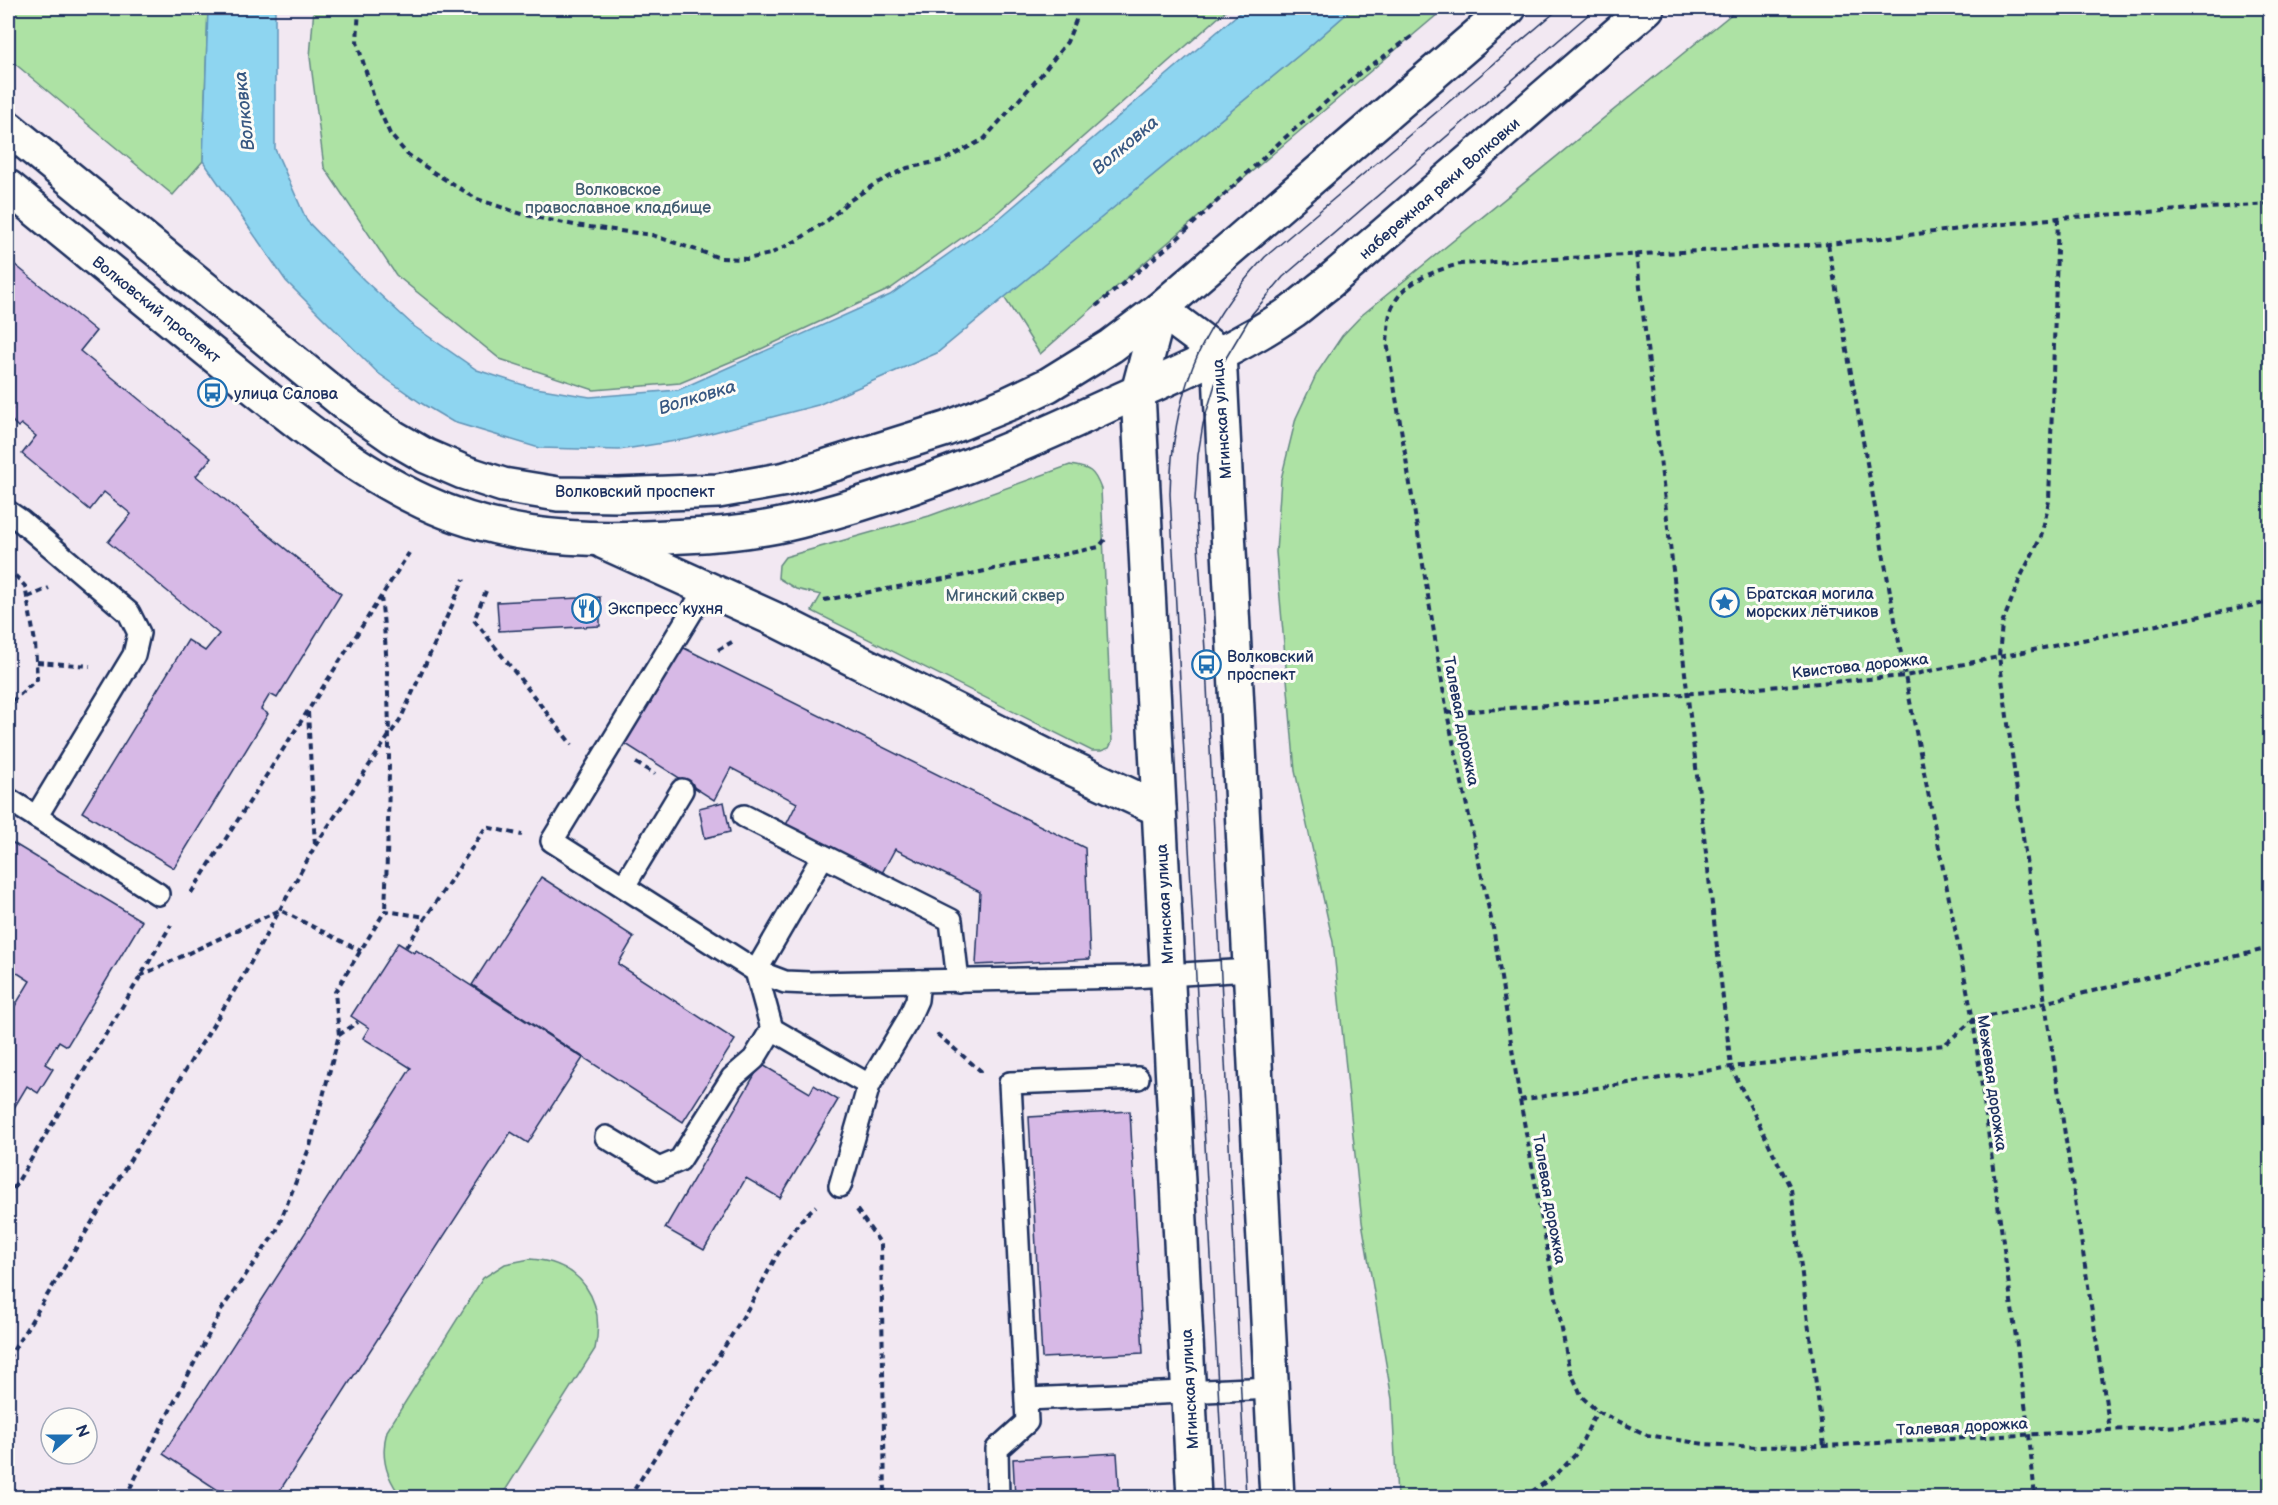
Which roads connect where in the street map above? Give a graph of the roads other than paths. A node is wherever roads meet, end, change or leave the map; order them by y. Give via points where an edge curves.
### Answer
1 (1509, 8) edge
2 (1647, 8) edge
3 (8, 128) edge
4 (8, 187) edge
5 (1160, 309) junction
6 (1219, 353) junction
7 (1138, 392) junction
8 (8, 512) edge
9 (599, 539) junction
10 (706, 588) junction
11 (682, 790) dead end
12 (8, 799) edge
13 (1160, 809) junction
14 (744, 816) dead end
15 (36, 817) junction
16 (823, 856) junction
17 (624, 886) junction
18 (158, 894) dead end
19 (1250, 970) junction
20 (756, 971) junction
21 (1167, 974) junction
22 (920, 981) junction
23 (958, 981) junction
24 (772, 1029) junction
25 (1138, 1078) dead end
26 (869, 1085) junction
27 (606, 1137) dead end
28 (840, 1186) road end
29 (1272, 1388) junction
30 (1189, 1392) junction
31 (1027, 1399) junction
32 (998, 1497) edge
33 (1194, 1497) edge
34 (1277, 1497) edge

1 - 5 street
2 - 6 street, набережная реки Волковки via 1328,283 1291,312
3 - 5 street, Волковский проспект via 346,404 393,437 463,472 514,487 558,494 718,492 786,479 946,429 1010,403 1080,366
4 - 9 street, Волковский проспект via 312,434 377,478 465,519 549,537
5 - 6 street, Мгинская улица
5 - 7 street, Мгинская улица
6 - 7 street, Волковский проспект
6 - 19 street, Мгинская улица
7 - 9 street, Волковский проспект via 957,471 796,522 711,535
7 - 13 street, Мгинская улица
8 - 15 lane via 129,613 139,633 134,656
9 - 10 street
10 - 13 street
10 - 17 lane via 552,841
11 - 17 lane
12 - 15 lane
13 - 21 street, Мгинская улица
14 - 16 lane
15 - 18 lane
16 - 20 lane
16 - 23 lane via 951,920
17 - 20 lane
19 - 21 lane
19 - 29 street, Мгинская улица
20 - 22 lane via 785,982
20 - 24 lane
21 - 23 lane
21 - 30 street, Мгинская улица
22 - 23 lane
22 - 26 lane via 912,1012
24 - 26 lane
24 - 27 lane via 754,1059 732,1078 680,1160 659,1169
25 - 31 lane via 1010,1083
26 - 28 lane
29 - 30 lane
29 - 34 street, Мгинская улица
30 - 31 lane
30 - 33 street, Мгинская улица
31 - 32 lane via 1027,1422 997,1449

